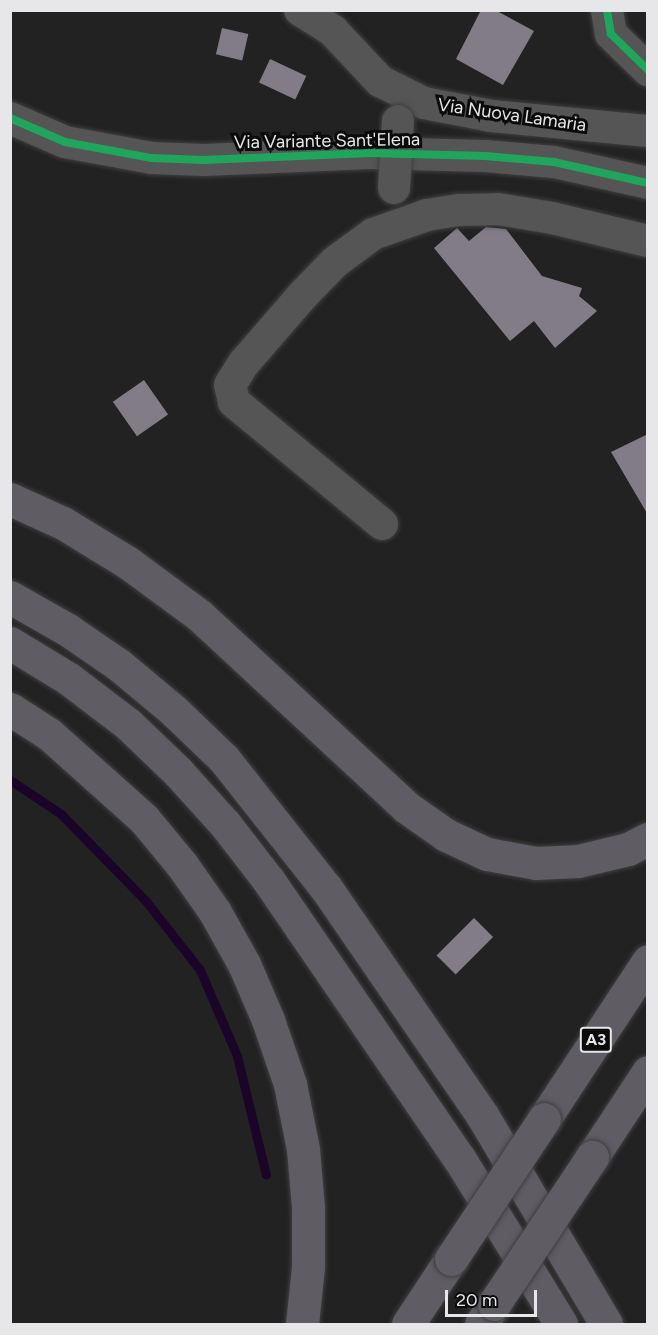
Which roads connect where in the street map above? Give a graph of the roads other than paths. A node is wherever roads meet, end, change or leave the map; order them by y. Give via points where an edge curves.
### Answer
1 (300, 10) edge
2 (607, 10) edge
3 (648, 70) edge
4 (399, 90) junction
5 (10, 118) edge
6 (648, 131) edge
7 (648, 183) edge
8 (393, 225) junction
9 (648, 241) edge
10 (10, 499) edge
11 (382, 524) dead end
12 (10, 597) edge
13 (10, 644) edge
14 (10, 709) edge
15 (648, 839) edge
16 (648, 961) edge
17 (648, 1072) edge
18 (487, 1314) edge
19 (302, 1324) edge
20 (408, 1324) edge
21 (561, 1324) edge
22 (606, 1324) edge

1 - 4 street, Via Nuova Lamaria via 333,31 380,81
2 - 3 street via 611,34
4 - 6 street, Via Nuova Lamaria via 424,103 492,116
4 - 8 street, bridge
5 - 7 street, Via Variante Sant'Elena via 65,142 151,158 204,160 370,153 485,156 555,162
8 - 9 street via 448,211 498,210 552,218
8 - 11 street via 373,234 327,270 244,363 230,385 234,402
10 - 15 highway via 63,522 127,562 199,615 406,807 446,835 487,854 536,862 578,861 628,849
12 - 22 highway via 68,630 119,666 224,759 326,888 482,1115
13 - 21 highway via 69,679 128,724 225,824 269,881 459,1158
14 - 19 highway via 49,734 144,819 215,912 244,964 290,1084 303,1149 308,1267
16 - 20 highway, A3, bridge
17 - 18 highway, bridge

